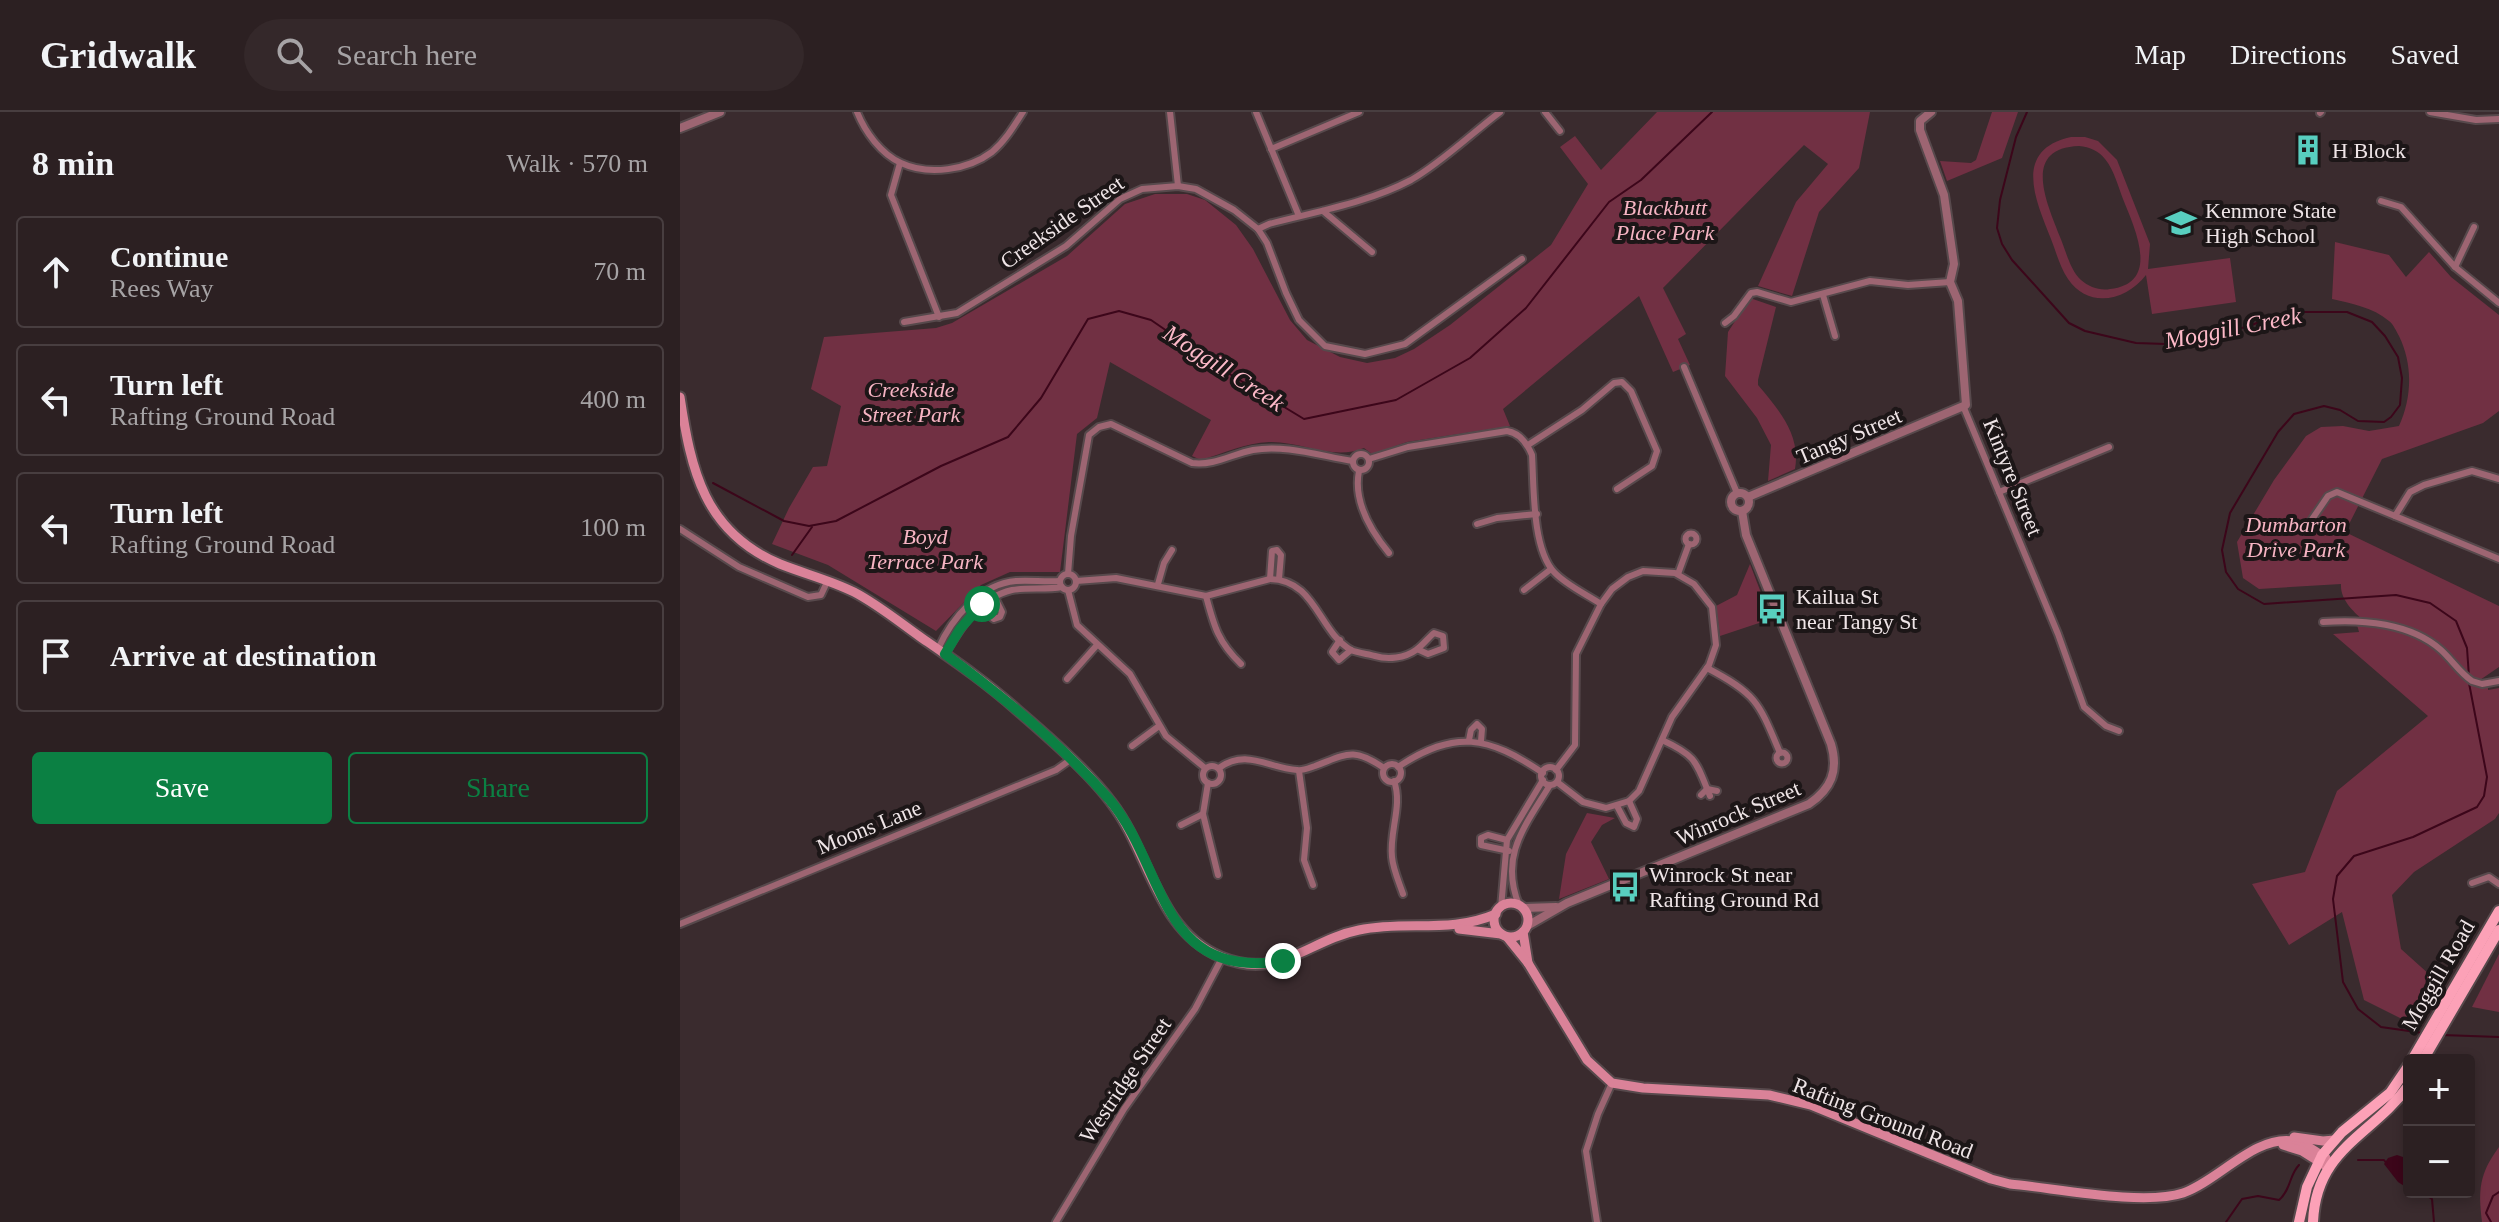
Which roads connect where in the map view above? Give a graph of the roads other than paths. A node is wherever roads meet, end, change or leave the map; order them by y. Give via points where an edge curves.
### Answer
1 (720, 112) edge
2 (857, 112) edge
3 (1023, 112) edge
4 (1170, 112) edge
5 (1256, 112) edge
6 (1359, 112) edge
7 (1500, 112) edge
8 (1545, 112) edge
9 (1931, 112) edge
10 (2430, 112) edge
11 (2466, 115) edge
12 (2499, 119) edge
13 (680, 128) edge
14 (1560, 131) dead end
15 (1271, 149) junction
16 (900, 163) junction
17 (1178, 186) junction
18 (2381, 201) dead end
19 (1323, 211) junction
20 (1299, 216) junction
21 (2474, 227) dead end
22 (1258, 229) junction
23 (1372, 252) dead end
24 (1522, 259) dead end
25 (2455, 267) junction
26 (1950, 282) junction
27 (1823, 295) junction
28 (2499, 303) edge
29 (939, 317) junction
30 (904, 322) dead end
31 (1725, 323) dead end
32 (1835, 336) dead end
33 (1684, 367) dead end
34 (680, 397) edge
35 (1964, 408) junction
36 (1528, 445) junction
37 (2109, 447) dead end
38 (1369, 459) junction
39 (1353, 461) junction
40 (1359, 471) junction
41 (2499, 479) edge
42 (1617, 489) dead end
43 (1999, 492) junction
44 (1737, 493) junction
45 (1748, 497) junction
46 (1742, 511) junction
47 (1537, 514) junction
48 (2395, 516) junction
49 (1477, 524) dead end
50 (2306, 528) dead end
51 (680, 529) edge
52 (1689, 544) dead end
53 (1172, 550) dead end
54 (1389, 553) dead end
55 (2499, 559) edge
56 (1551, 569) junction
57 (1068, 574) junction
58 (1678, 574) junction
59 (1270, 579) junction
60 (1279, 579) junction
61 (828, 580) junction
62 (1076, 581) junction
63 (1158, 584) junction
64 (1064, 586) junction
65 (1524, 590) dead end
66 (983, 593) junction
67 (994, 596) junction
68 (1206, 596) junction
69 (982, 604) junction
70 (1601, 604) junction
71 (2323, 622) dead end
72 (1340, 640) junction
73 (1097, 645) junction
74 (1417, 649) junction
75 (1351, 650) junction
76 (942, 652) junction
77 (1241, 664) dead end
78 (1707, 668) junction
79 (1067, 679) dead end
80 (2499, 681) edge
81 (1159, 726) junction
82 (2119, 731) dead end
83 (1469, 740) junction
84 (1662, 740) junction
85 (1481, 741) junction
86 (1132, 746) dead end
87 (1780, 753) dead end
88 (1070, 760) junction
89 (1398, 767) junction
90 (1205, 768) junction
91 (1219, 768) junction
92 (1384, 768) junction
93 (1556, 770) junction
94 (1299, 771) junction
95 (1548, 780) junction
96 (1394, 781) junction
97 (1208, 783) junction
98 (1717, 791) dead end
99 (1629, 801) junction
100 (1617, 806) junction
101 (1203, 814) junction
102 (1181, 825) dead end
103 (1507, 840) junction
104 (1509, 851) junction
105 (1218, 875) dead end
106 (2472, 883) dead end
107 (2499, 884) edge
108 (1313, 885) dead end
109 (1403, 894) dead end
110 (1560, 906) junction
111 (1521, 907) junction
112 (1498, 911) junction
113 (2499, 911) edge
114 (680, 924) edge
115 (1447, 927) junction
116 (1525, 929) junction
117 (2499, 930) edge
118 (1504, 935) junction
119 (1222, 958) junction
120 (1528, 963) junction
121 (2444, 1013) junction
122 (2416, 1054) edge
123 (2426, 1054) edge
124 (2403, 1073) edge
125 (1612, 1083) junction
126 (2403, 1092) edge
127 (2334, 1140) junction
128 (2272, 1143) junction
129 (2320, 1158) junction
130 (2331, 1165) junction
131 (1056, 1222) edge
132 (1597, 1222) edge
133 (2299, 1222) edge
134 (2313, 1222) edge

1 - 13 street
2 - 16 street via 874,141
3 - 16 street via 992,152 967,165 946,170
4 - 17 street
5 - 15 street
6 - 15 street
7 - 19 street via 1415,178 1360,202
8 - 14 street
9 - 26 street, Kintyre Street via 1920,121 1920,130 1944,195 1954,264
10 - 11 street
11 - 12 street
15 - 20 street
16 - 29 street via 891,195
17 - 22 street, Creekside Street via 1213,196
17 - 29 street, Creekside Street via 1130,192 1066,246 957,313
18 - 25 street via 2401,207
19 - 20 street
19 - 23 street
20 - 22 street
21 - 25 street
22 - 24 street, Creekside Street via 1299,320 1325,346 1365,354 1405,344
25 - 28 street
26 - 27 street via 1870,281
26 - 35 street, Kintyre Street via 1958,301
27 - 31 street via 1791,302 1751,293
27 - 32 street
29 - 30 street, Creekside Street
33 - 44 street
34 - 61 main road via 692,463 717,514 745,543 778,563
35 - 43 street, Kintyre Street
35 - 45 street, Tangy Street
36 - 38 street via 1507,431 1408,447
36 - 42 street via 1622,382 1657,451 1652,466
36 - 47 street
37 - 43 street
38 - 39 street via 1363,454
38 - 40 street via 1368,468
39 - 40 street
39 - 57 street via 1272,448 1192,463 1111,424 1099,427 1089,435
40 - 54 street via 1358,499
41 - 48 street via 2472,471 2424,485 2410,492
43 - 82 street, Kintyre Street via 2084,707
44 - 45 street
44 - 46 street via 1731,503
45 - 46 street via 1749,506
46 - 110 street, Winrock Street via 1746,535 1831,744 1832,778 1809,804
47 - 49 street
47 - 56 street via 1541,551
48 - 50 street via 2337,492 2328,496
48 - 55 street
51 - 61 street via 739,567 808,597 821,595
52 - 58 street
53 - 63 street
56 - 65 street
56 - 70 street
57 - 62 street
57 - 64 street
58 - 70 street via 1643,571 1612,589
58 - 78 street via 1712,607 1716,645
59 - 60 street
59 - 60 street via 1272,551 1277,550
59 - 68 street
60 - 72 street via 1306,595
61 - 76 main road via 869,600
62 - 63 street via 1116,578
62 - 64 street via 1074,587
63 - 68 street
64 - 66 street via 1014,581
64 - 67 street
64 - 73 street via 1077,625
66 - 67 street
66 - 69 street
66 - 76 street via 963,611
67 - 69 street
67 - 69 street via 1000,617 994,619
68 - 77 street via 1224,647
69 - 76 street
70 - 93 street via 1576,654 1575,745
71 - 80 street via 2352,619 2425,638 2472,681
72 - 75 street
72 - 75 street via 1332,652 1339,660
73 - 79 street
73 - 81 street via 1130,674
74 - 74 street via 1434,633 1443,636 1444,648 1428,654
74 - 75 street via 1389,660
76 - 88 main road via 996,691
78 - 84 street via 1677,708
78 - 87 street via 1762,707
81 - 86 street
81 - 90 street
83 - 85 street
83 - 85 street via 1477,724
83 - 89 street via 1435,747
84 - 98 street via 1695,760 1706,793
84 - 99 street via 1646,779
85 - 95 street via 1521,758
88 - 114 street, Moons Lane
88 - 119 main road via 1111,802 1177,924
89 - 92 street
89 - 96 street via 1400,775
90 - 91 street
90 - 97 street
91 - 94 street via 1247,758
91 - 97 street via 1220,779
92 - 94 street via 1367,756 1345,754
92 - 96 street via 1385,778
93 - 95 street via 1559,777
93 - 95 street via 1549,768
94 - 108 street via 1307,828 1304,860
95 - 100 street via 1593,806
95 - 103 street
95 - 104 street
96 - 109 street via 1392,858
97 - 101 street
99 - 100 street
99 - 100 street via 1637,819 1634,827
101 - 102 street
101 - 105 street
103 - 104 street
103 - 104 street via 1488,835 1481,838 1481,845
104 - 111 street
104 - 112 street
106 - 107 street via 2489,877
110 - 111 street, Winrock Street
110 - 116 street, Winrock Street
111 - 112 main road via 1508,904
111 - 116 main road via 1528,918
112 - 115 main road via 1478,922
112 - 118 main road via 1495,925
113 - 121 main road, Moggill Road
115 - 118 main road
115 - 119 main road via 1357,930 1271,963
116 - 118 main road via 1515,937
116 - 120 main road
117 - 121 main road, Moggill Road
118 - 120 main road
119 - 131 street, Westridge Street via 1195,1009 1124,1109
120 - 125 main road via 1587,1060
121 - 122 main road, Moggill Road
121 - 123 main road, Moggill Road
124 - 127 main road, Moggill Road via 2390,1093
125 - 128 main road, Rafting Ground Road via 1769,1095 1811,1105 1991,1179 2149,1199 2181,1194
125 - 132 street via 1586,1151
126 - 130 main road
127 - 128 main road via 2289,1136
127 - 129 main road, Moggill Road
128 - 129 main road
129 - 130 main road
129 - 133 main road, Moggill Road
130 - 134 main road via 2318,1190

